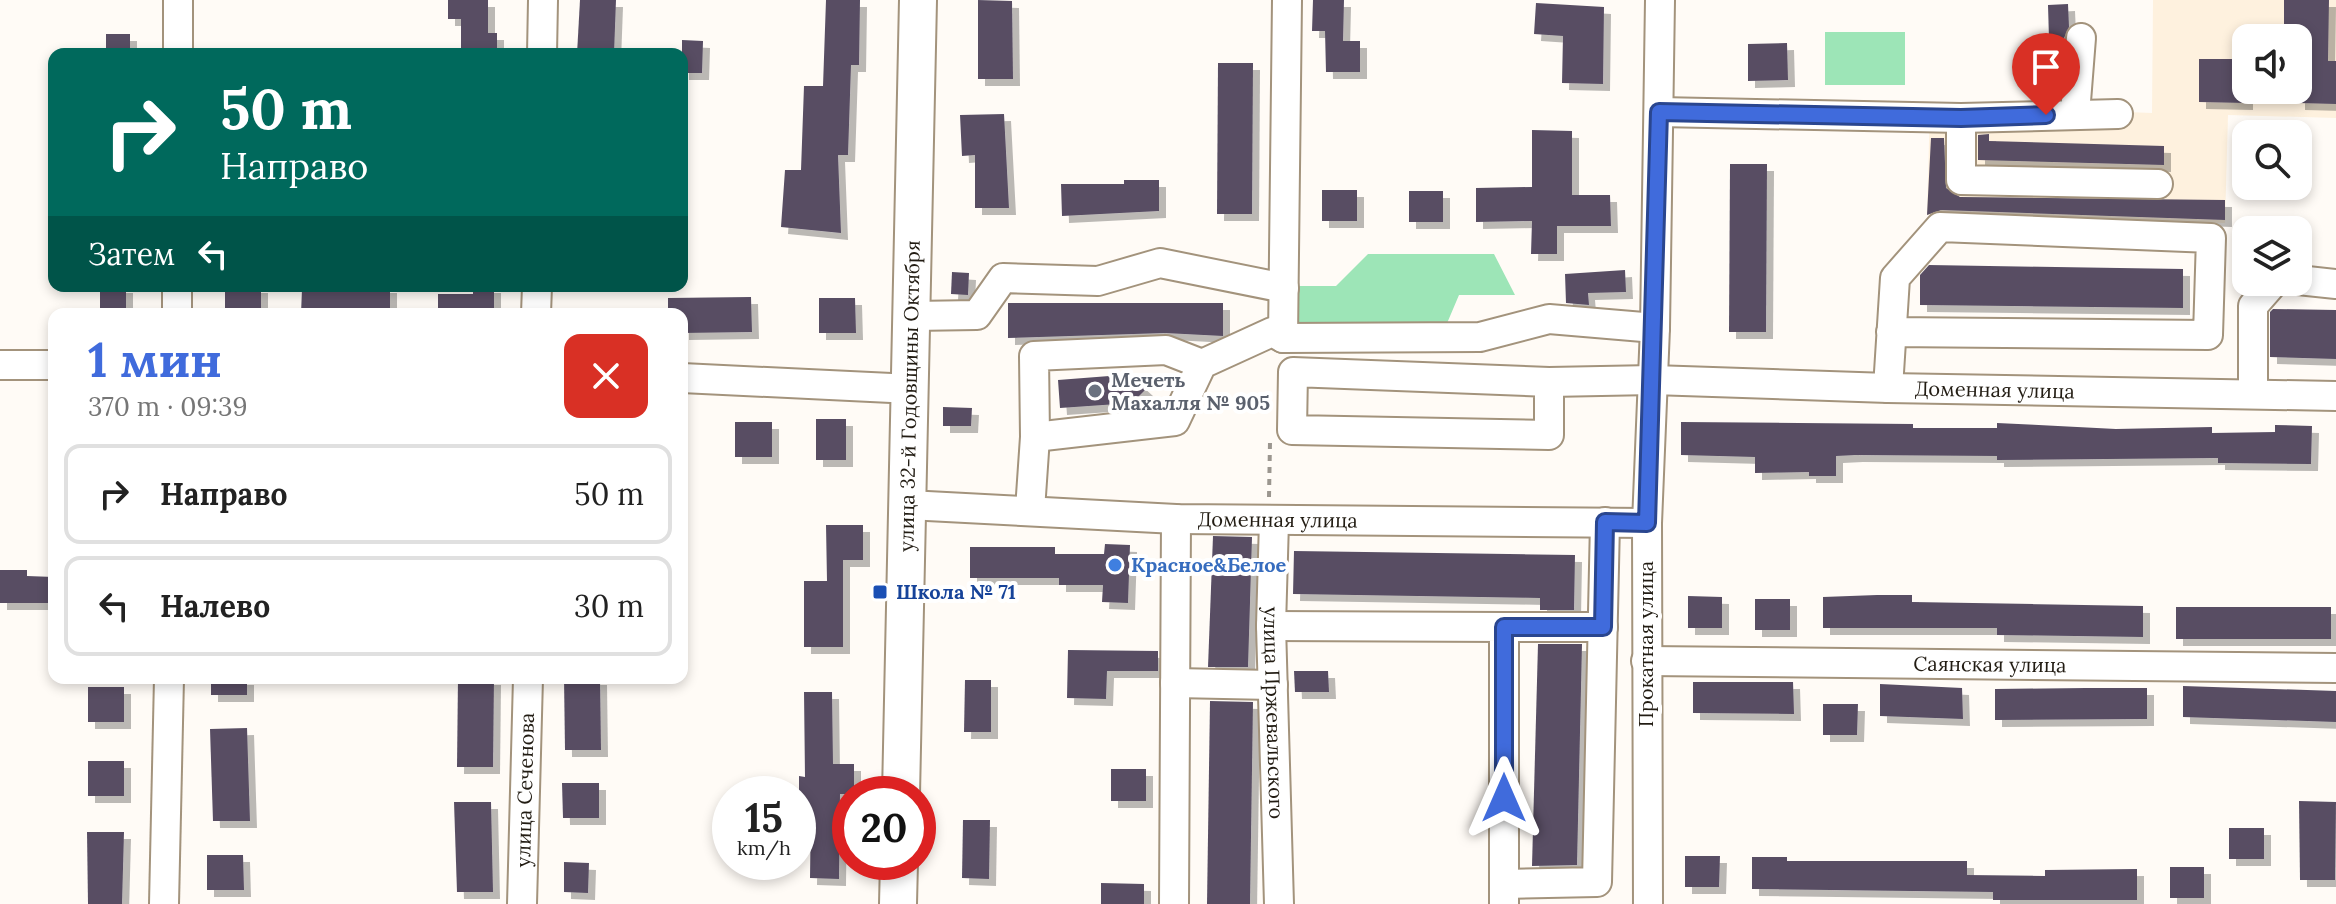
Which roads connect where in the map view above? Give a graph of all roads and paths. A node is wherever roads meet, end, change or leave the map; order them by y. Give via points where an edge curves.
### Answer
1 (178, 0) edge
2 (543, 0) edge
3 (918, 0) edge
4 (1287, 0) edge
5 (1660, 0) edge
6 (2081, 38) dead end
7 (178, 48) edge
8 (542, 48) edge
9 (1659, 112) junction
10 (2075, 114) junction
11 (2118, 114) dead end
12 (1961, 118) junction
13 (2158, 184) dead end
14 (2312, 281) edge
15 (2336, 284) edge
16 (1284, 288) junction
17 (2262, 296) edge
18 (913, 316) junction
19 (1655, 328) junction
20 (1891, 332) junction
21 (1283, 338) junction
22 (1202, 364) junction
23 (0, 365) edge
24 (48, 365) edge
25 (688, 378) edge
26 (1653, 380) junction
27 (1549, 382) junction
28 (1888, 388) junction
29 (912, 389) junction
30 (2253, 392) junction
31 (2336, 396) edge
32 (1035, 437) junction
33 (908, 505) junction
34 (1030, 510) junction
35 (1176, 519) junction
36 (1274, 521) junction
37 (1605, 522) junction
38 (1647, 523) junction
39 (1271, 626) junction
40 (1504, 627) junction
41 (1603, 627) junction
42 (1646, 661) junction
43 (2336, 668) edge
44 (1175, 683) junction
45 (169, 684) edge
46 (528, 684) edge
47 (1273, 685) junction
48 (901, 776) edge
49 (899, 880) edge
50 (1504, 894) edge
51 (164, 904) edge
52 (522, 904) edge
53 (898, 904) edge
54 (1174, 904) edge
55 (1279, 904) edge
56 (1648, 904) edge

1 - 7 street
2 - 8 street
3 - 18 main road, улица 32-й Годовщины Октября
4 - 16 street
5 - 9 street, Прокатная улица
6 - 10 street
9 - 12 street
9 - 19 street, Прокатная улица
10 - 11 street
10 - 12 street
12 - 13 street via 1961,180
14 - 15 street
16 - 18 street via 1160,263 1098,281 1003,278 977,315
16 - 21 street
17 - 30 street via 2253,306
18 - 29 main road, улица 32-й Годовщины Октября
19 - 21 street via 1549,319 1480,337
19 - 26 street, Прокатная улица
20 - 20 street via 1895,278 1940,227 2211,238 2208,335
20 - 28 street
21 - 22 street via 1272,332
22 - 32 street via 1175,421
22 - 32 street via 1166,350 1034,356
23 - 24 street
25 - 29 street
26 - 27 street, Доменная улица
26 - 28 street, Доменная улица
26 - 38 street, Прокатная улица
27 - 27 street, Доменная улица via 1549,435 1292,430 1293,372
28 - 30 street, Доменная улица
29 - 33 main road, улица 32-й Годовщины Октября
30 - 31 street, Доменная улица
32 - 34 street
33 - 34 street, Доменная улица
33 - 48 main road, улица 32-й Годовщины Октября
34 - 35 street, Доменная улица
35 - 36 street, Доменная улица
35 - 44 street
36 - 37 street, Доменная улица
36 - 39 street, улица Пржевальского
37 - 38 street, Доменная улица
37 - 41 street
38 - 42 street, Прокатная улица
39 - 40 street
39 - 47 street, улица Пржевальского
40 - 41 street
40 - 50 street
41 - 50 street via 1597,882
42 - 43 street, Саянская улица
42 - 56 street, Прокатная улица
44 - 47 street
44 - 54 street
45 - 51 street
46 - 52 street, улица Сеченова
47 - 55 street, улица Пржевальского
49 - 53 main road

